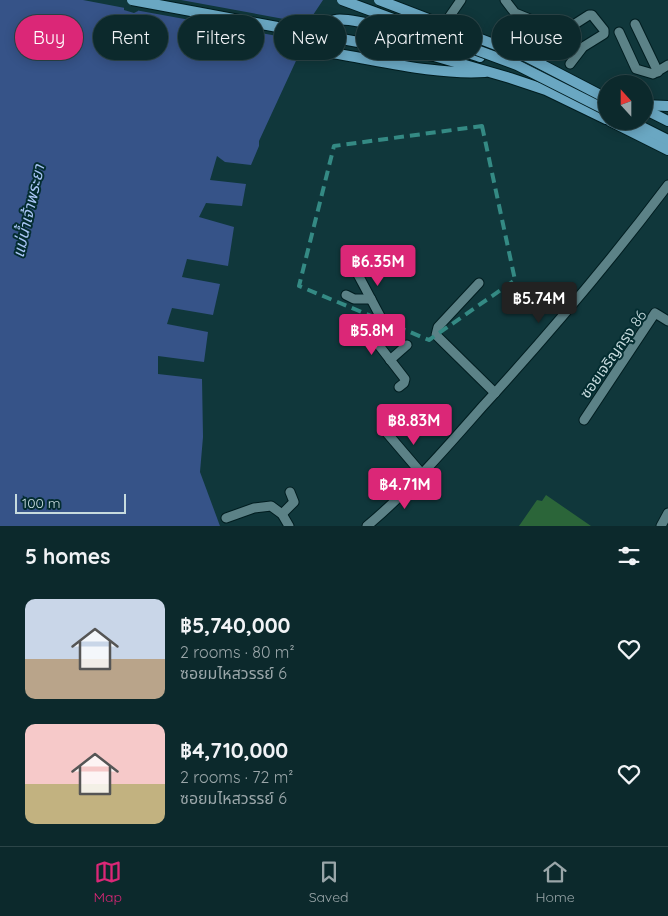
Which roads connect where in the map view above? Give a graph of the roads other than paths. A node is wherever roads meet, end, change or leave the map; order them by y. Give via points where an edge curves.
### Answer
1 (132, 0) edge
2 (342, 0) edge
3 (379, 0) edge
4 (505, 0) edge
5 (459, 1) edge
6 (450, 15) edge
7 (635, 24) dead end
8 (356, 25) edge
9 (619, 32) dead end
10 (356, 41) edge
11 (356, 57) edge
12 (482, 57) edge
13 (374, 60) edge
14 (447, 60) edge
15 (570, 64) dead end
16 (668, 65) edge
17 (486, 72) junction
18 (658, 72) junction
19 (598, 89) edge
20 (598, 94) edge
21 (653, 105) edge
22 (598, 106) edge
23 (668, 106) edge
24 (653, 114) edge
25 (598, 115) edge
26 (653, 120) edge
27 (668, 121) edge
28 (668, 128) edge
29 (628, 130) edge
30 (648, 130) edge
31 (668, 140) edge
32 (668, 150) edge
33 (668, 185) edge
34 (355, 268) dead end
35 (479, 283) dead end
36 (346, 295) dead end
37 (371, 298) junction
38 (380, 316) dead end
39 (668, 321) edge
40 (367, 330) dead end
41 (407, 345) dead end
42 (390, 360) junction
43 (400, 387) dead end
44 (495, 393) junction
45 (584, 420) dead end
46 (387, 433) dead end
47 (422, 474) junction
48 (290, 492) dead end
49 (668, 513) edge
50 (282, 514) junction
51 (226, 518) dead end
52 (289, 526) edge
53 (368, 526) edge
54 (662, 526) edge

1 - 10 main road, bridge
2 - 22 main road, bridge via 518,66
3 - 20 main road, bridge via 527,57
4 - 15 street via 515,12 557,30 564,31 591,14 604,34 579,51
5 - 6 street
7 - 18 street
8 - 11 main road via 336,20 321,30 317,39 326,52
9 - 18 street via 636,69 650,74
12 - 19 main road via 545,71
13 - 17 main road via 439,71
14 - 17 main road
16 - 18 street
17 - 25 main road via 546,90
21 - 23 main road
24 - 27 main road
26 - 28 main road
29 - 32 main road
30 - 31 main road
33 - 44 street via 627,239
34 - 37 street
35 - 44 street via 438,327 436,335
36 - 37 street via 354,300
37 - 38 street
39 - 45 street, ซอยเจริญกรุง 86 via 654,313
40 - 42 street
41 - 42 street
42 - 43 street via 405,379
44 - 47 street
46 - 47 street
47 - 53 street
48 - 50 street via 294,502
49 - 54 street
50 - 51 street via 271,506 264,506
50 - 52 street

